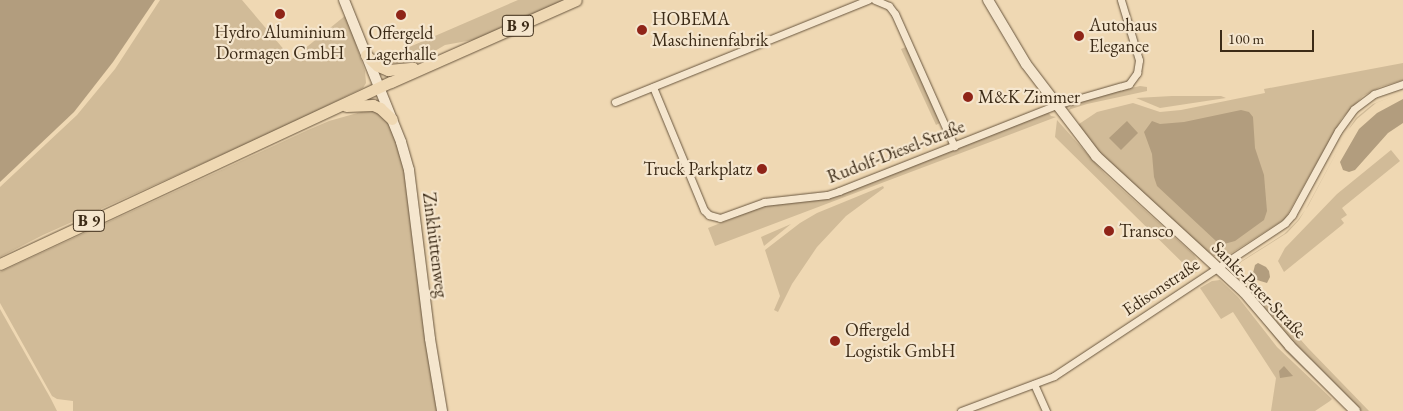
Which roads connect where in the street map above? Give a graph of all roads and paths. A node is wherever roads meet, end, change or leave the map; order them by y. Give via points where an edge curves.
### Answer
1 (344, 0) edge
2 (576, 0) edge
3 (868, 0) edge
4 (875, 0) edge
5 (988, 0) edge
6 (1121, 0) edge
7 (366, 55) junction
8 (427, 66) junction
9 (1403, 84) edge
10 (652, 86) junction
11 (379, 88) junction
12 (615, 102) dead end
13 (1056, 105) junction
14 (337, 107) junction
15 (392, 119) junction
16 (954, 146) junction
17 (0, 264) edge
18 (1217, 267) junction
19 (1034, 384) junction
20 (442, 411) edge
21 (961, 411) edge
22 (1046, 411) edge
23 (1355, 411) edge

1 - 7 street, Zinkhüttenweg
2 - 8 main road, B 9
3 - 10 street
4 - 16 street via 889,6 895,14
5 - 13 street, Sankt-Peter-Straße via 1016,50
6 - 13 street, Rudolf-Diesel-Straße via 1138,60 1138,73 1122,87
7 - 8 main road via 388,70
7 - 11 street, Zinkhüttenweg
8 - 11 main road, B 9
9 - 18 street, Edisonstraße via 1374,94 1354,109 1338,131 1292,215 1274,231
10 - 12 street
10 - 16 street, Rudolf-Diesel-Straße via 704,210 714,217 727,216 764,202 833,193
11 - 14 main road, B 9
11 - 15 street, Zinkhüttenweg
13 - 16 street, Rudolf-Diesel-Straße
13 - 18 street, Sankt-Peter-Straße via 1108,168
14 - 15 main road via 373,105
14 - 17 main road, B 9
15 - 20 street, Zinkhüttenweg via 409,170
18 - 19 street, Edisonstraße via 1054,376
18 - 23 street, Sankt-Peter-Straße
19 - 21 street, Edisonstraße
19 - 22 street

